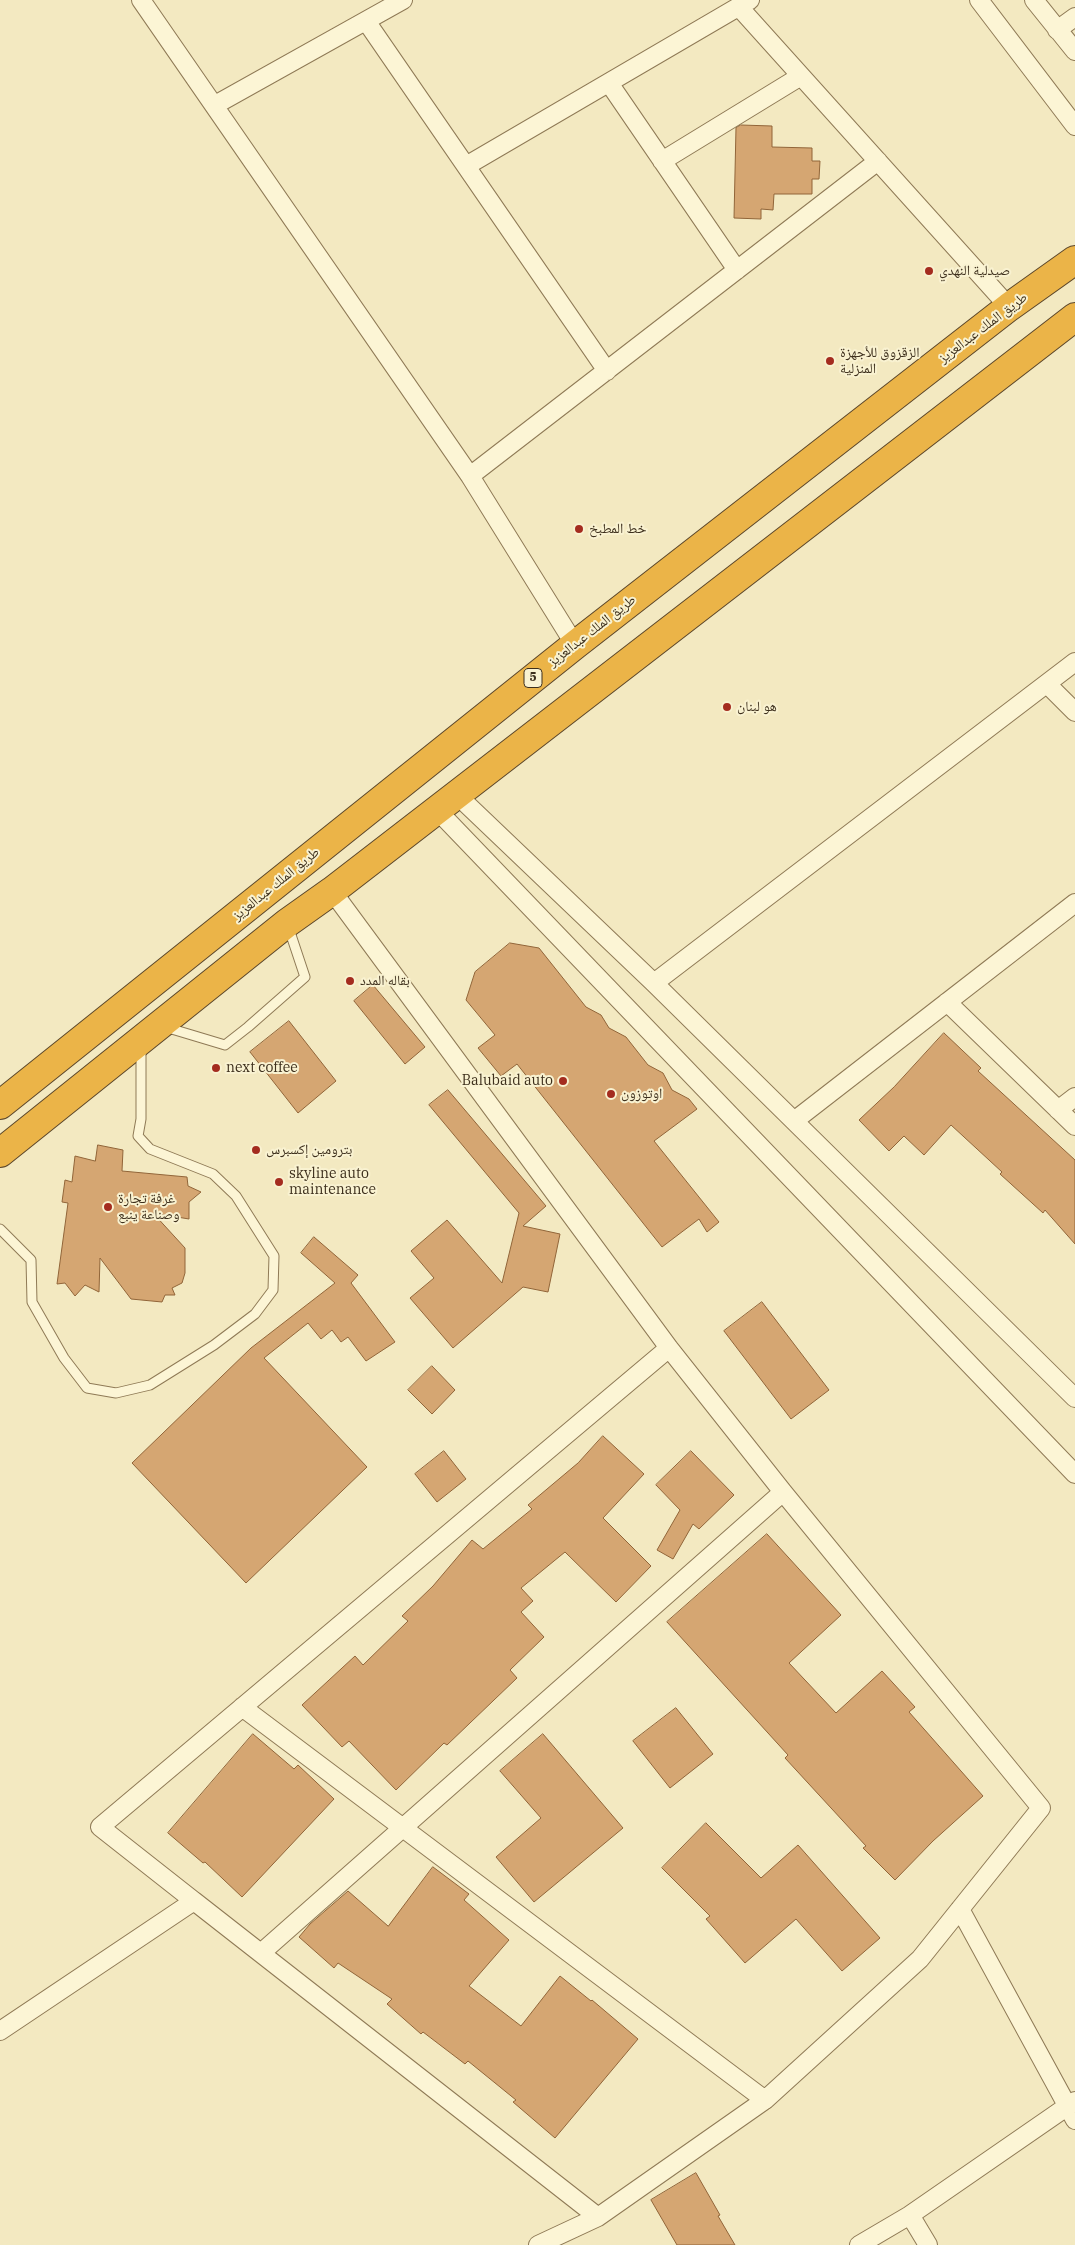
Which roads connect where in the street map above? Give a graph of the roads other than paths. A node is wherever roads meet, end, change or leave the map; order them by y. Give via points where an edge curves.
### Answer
1 (142, 0) edge
2 (403, 0) edge
3 (979, 0) edge
4 (1034, 0) edge
5 (745, 3) edge
6 (1075, 17) edge
7 (366, 21) junction
8 (1057, 30) junction
9 (1075, 50) edge
10 (801, 76) junction
11 (609, 83) junction
12 (215, 105) junction
13 (1075, 126) edge
14 (878, 160) junction
15 (662, 161) junction
16 (466, 166) junction
17 (1075, 260) edge
18 (737, 270) junction
19 (1009, 307) junction
20 (1075, 318) edge
21 (606, 371) junction
22 (470, 476) junction
23 (575, 645) junction
24 (1075, 662) edge
25 (1047, 684) junction
26 (1075, 712) edge
27 (446, 802) junction
28 (332, 891) junction
29 (1075, 903) edge
30 (287, 923) junction
31 (654, 983) junction
32 (947, 1002) junction
33 (150, 1033) junction
34 (1075, 1097) edge
35 (0, 1106) edge
36 (1058, 1110) junction
37 (794, 1121) junction
38 (1075, 1126) edge
39 (0, 1153) edge
40 (0, 1229) edge
41 (669, 1348) junction
42 (1075, 1398) edge
43 (1075, 1474) edge
44 (783, 1492) junction
45 (242, 1707) junction
46 (404, 1828) junction
47 (194, 1901) junction
48 (960, 1909) junction
49 (261, 1954) junction
50 (0, 2031) edge
51 (765, 2100) junction
52 (1072, 2109) edge
53 (910, 2215) junction
54 (598, 2217) junction
55 (565, 2240) edge
56 (538, 2245) edge
57 (859, 2245) edge
58 (928, 2245) edge

1 - 12 street
2 - 7 street
3 - 13 street
4 - 8 street
5 - 10 street
5 - 11 street
6 - 8 street
7 - 12 street
7 - 16 street
8 - 9 street
10 - 14 street
10 - 15 street
11 - 15 street
11 - 16 street
12 - 22 street
14 - 18 street
14 - 19 street
15 - 18 street
16 - 21 street
17 - 19 highway, طريق الملك عبدالعزيز / 5
18 - 21 street
19 - 23 highway, طريق الملك عبدالعزيز / 5
20 - 27 highway
21 - 22 street
22 - 23 street
23 - 35 highway, طريق الملك عبدالعزيز / 5
24 - 25 street
25 - 26 street
25 - 31 street
27 - 28 highway
27 - 31 street
27 - 43 street
28 - 30 highway
28 - 41 street
29 - 32 street
30 - 33 highway
30 - 33 lane via 305,977 248,1028 225,1045
31 - 37 street
32 - 36 street
32 - 37 street
33 - 39 highway
33 - 40 lane via 138,1136 150,1149 213,1174 236,1196 274,1256 273,1290 254,1314 214,1345 150,1385 116,1393 88,1388 64,1358 32,1302 31,1260
34 - 36 street
36 - 38 street
37 - 42 street
41 - 44 street
41 - 45 street
44 - 46 street
44 - 48 street via 1041,1808
45 - 46 street
45 - 47 street via 100,1827
46 - 49 street
46 - 51 street
47 - 49 street
47 - 50 street
48 - 51 street via 920,1959
48 - 52 street
49 - 54 street
51 - 54 street
52 - 53 street
53 - 57 street
53 - 58 street
54 - 55 street
55 - 56 street

